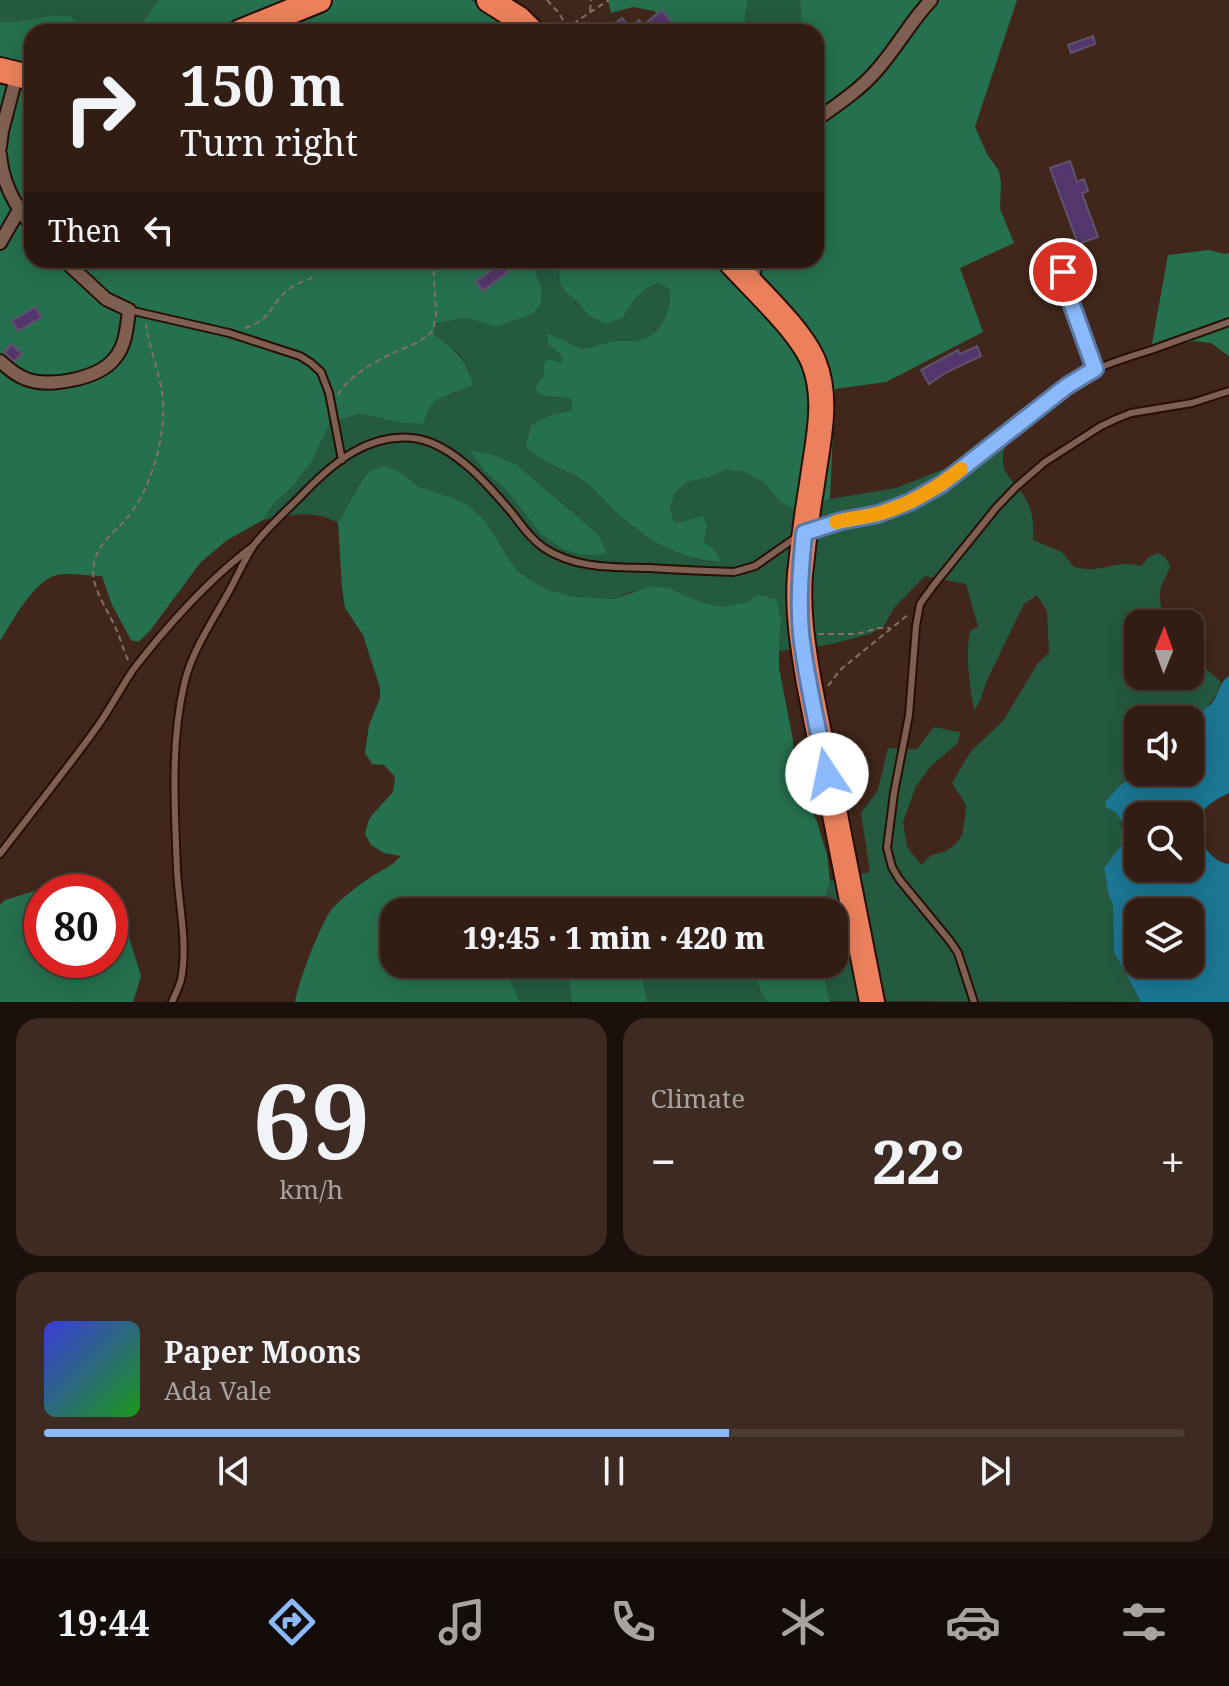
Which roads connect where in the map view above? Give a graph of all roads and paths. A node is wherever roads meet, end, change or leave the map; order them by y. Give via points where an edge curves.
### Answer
1 (319, 0) edge
2 (489, 0) edge
3 (547, 0) edge
4 (591, 0) edge
5 (609, 0) edge
6 (931, 0) edge
7 (590, 12) junction
8 (260, 24) edge
9 (524, 24) edge
10 (566, 24) edge
11 (574, 24) edge
12 (16, 74) edge
13 (824, 114) edge
14 (0, 147) edge
15 (0, 154) edge
16 (19, 210) junction
17 (24, 216) edge
18 (0, 243) edge
19 (1057, 246) dead end
20 (73, 268) edge
21 (433, 268) edge
22 (736, 268) edge
23 (755, 268) edge
24 (317, 276) dead end
25 (751, 285) junction
26 (129, 310) junction
27 (146, 315) junction
28 (1229, 322) edge
29 (229, 333) junction
30 (0, 361) edge
31 (1095, 369) junction
32 (1229, 391) edge
33 (333, 411) junction
34 (342, 460) junction
35 (804, 533) junction
36 (255, 544) junction
37 (920, 604) junction
38 (890, 628) junction
39 (801, 631) junction
40 (132, 673) junction
41 (815, 712) junction
42 (0, 854) edge
43 (172, 1002) edge
44 (872, 1002) edge
45 (974, 1002) edge

1 - 8 highway
2 - 9 highway
3 - 10 path
4 - 7 path
5 - 7 path
6 - 13 street via 875,73
7 - 11 path
12 - 14 street
15 - 16 street
16 - 17 street
16 - 18 street
19 - 31 lane
20 - 26 street via 106,299
21 - 33 path via 433,330 356,377 340,391
22 - 25 highway
23 - 25 street
24 - 29 path via 286,291 260,323
25 - 35 highway via 808,350 818,376 820,429
26 - 27 lane
26 - 30 street via 121,349 115,360 96,372 42,382 14,373
27 - 29 lane
27 - 40 path via 162,390 163,422 142,497 100,546 93,569
28 - 31 lane
29 - 33 lane via 311,363 326,382
31 - 35 lane via 934,489 878,514
32 - 37 lane via 1131,413 1045,462 1002,502
33 - 34 lane
34 - 35 lane via 385,439 422,440 442,448 490,488 534,541 591,566 734,572 755,566
34 - 36 lane
35 - 39 highway
36 - 40 lane via 210,583
36 - 43 lane via 184,683 175,797 183,964
37 - 38 path
37 - 45 lane via 887,848 899,879 958,953
38 - 39 path via 832,635
38 - 41 path via 831,679
39 - 41 highway
40 - 42 lane
41 - 44 highway

